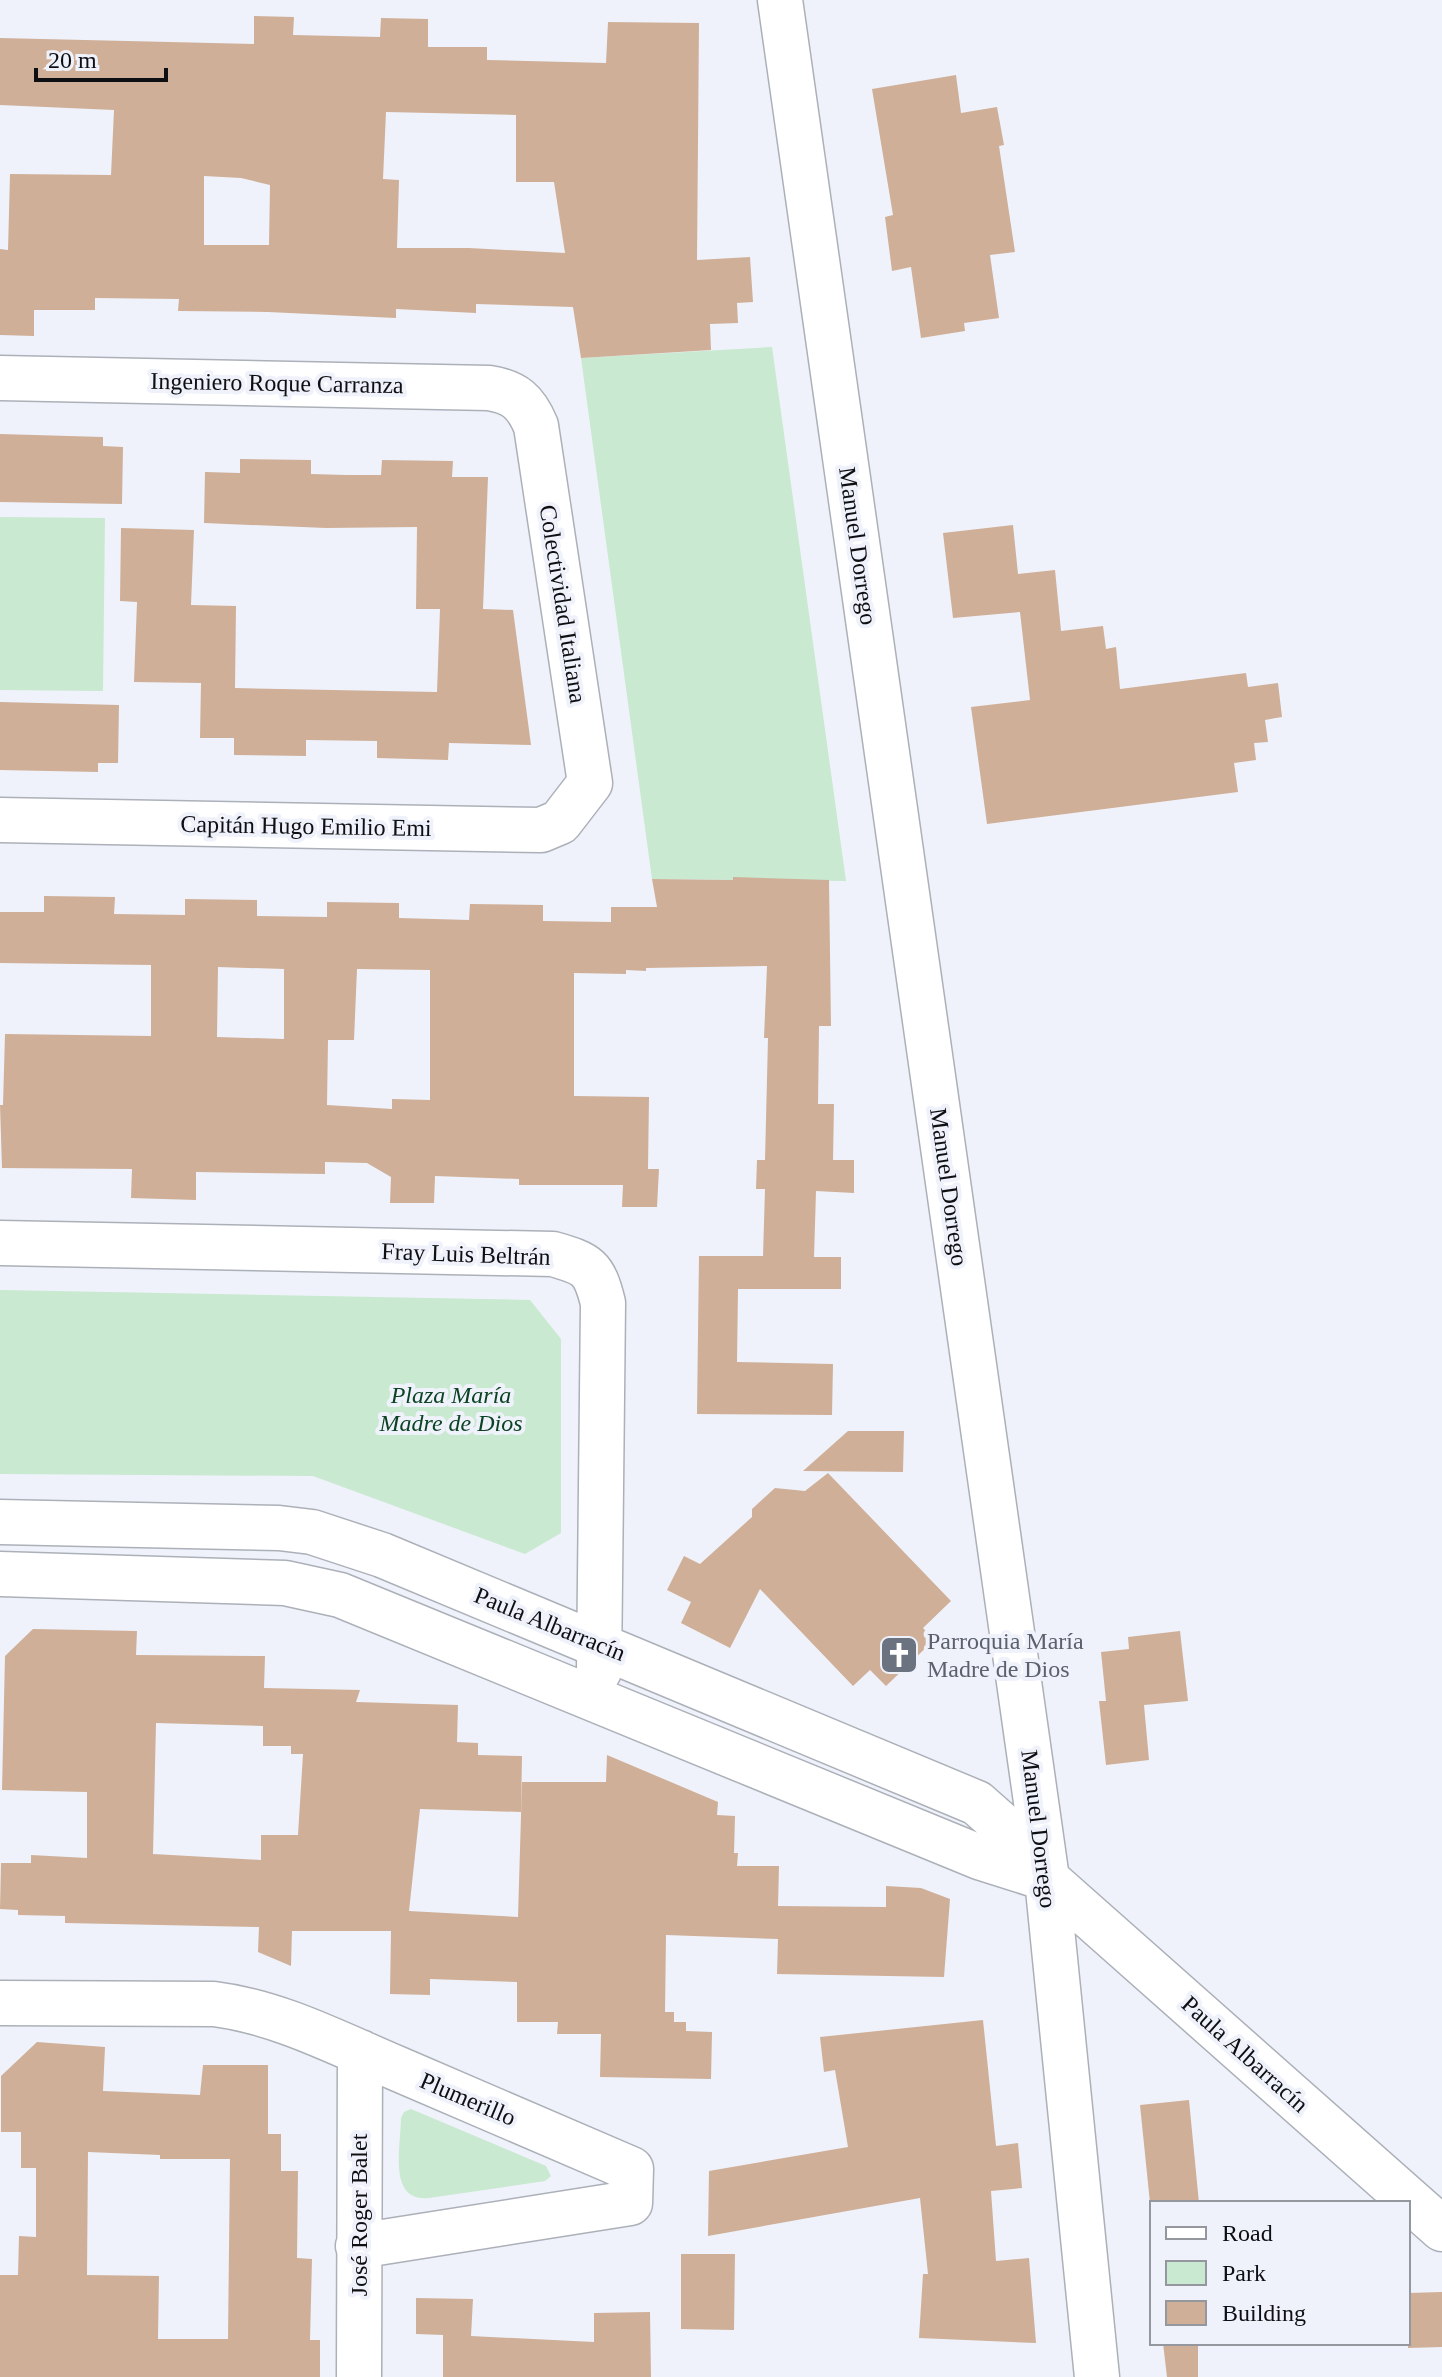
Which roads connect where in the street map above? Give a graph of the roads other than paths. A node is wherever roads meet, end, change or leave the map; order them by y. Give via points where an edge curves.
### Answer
1 (780, 0) edge
2 (0, 378) edge
3 (536, 426) joint
4 (590, 783) joint
5 (0, 820) edge
6 (0, 1243) edge
7 (0, 1522) edge
8 (0, 1574) edge
9 (600, 1645) junction
10 (598, 1701) junction
11 (1047, 1879) junction
12 (0, 2003) edge
13 (360, 2052) junction
14 (1442, 2229) edge
15 (358, 2246) junction
16 (359, 2377) edge
17 (1097, 2377) edge

1 - 11 street, Manuel Dorrego
2 - 3 street, Ingeniero Roque Carranza via 489,388 522,399
3 - 4 street, Colectividad Italiana
4 - 5 street, Capitán Hugo Emilio Emi via 560,822 541,830
6 - 9 street, Fray Luis Beltrán via 553,1254 579,1261 597,1277 603,1303
7 - 9 street, Paula Albarracín via 312,1532 382,1555
8 - 10 street, Paula Albarracín via 311,1587
9 - 10 street, Fray Luis Beltrán
9 - 11 street, Paula Albarracín via 977,1803
10 - 11 street, Paula Albarracín via 979,1857
11 - 14 street, Paula Albarracín
11 - 17 street, Manuel Dorrego
12 - 13 street, Plumerillo via 214,2004 271,2016
13 - 15 street, José Roger Balet
13 - 15 street, Plumerillo via 631,2169 630,2203
15 - 16 street, José Roger Balet

